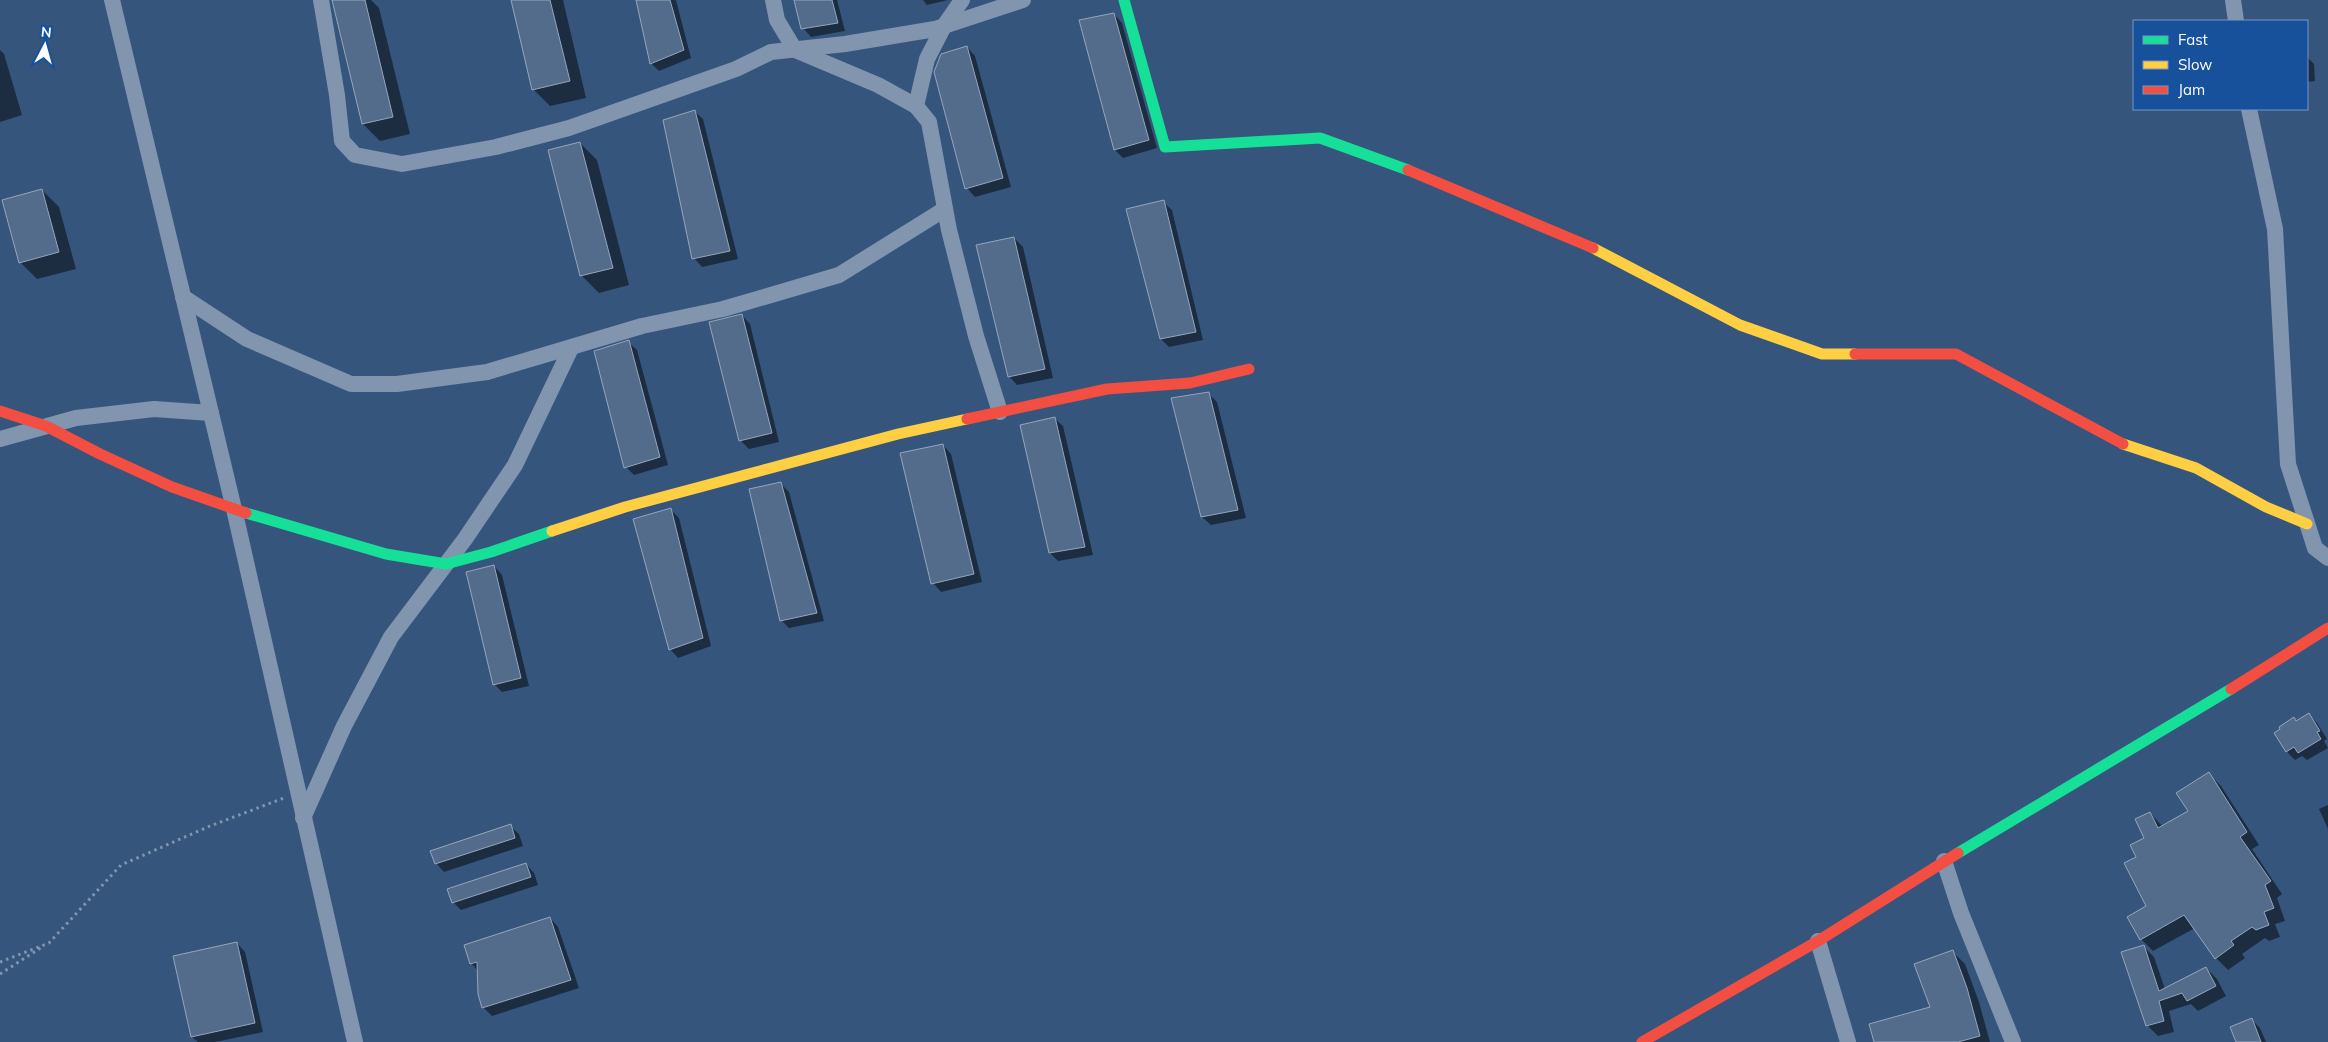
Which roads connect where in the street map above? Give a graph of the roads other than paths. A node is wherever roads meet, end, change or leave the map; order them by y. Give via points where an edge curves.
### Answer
1 (112, 0) edge
2 (321, 0) edge
3 (773, 0) edge
4 (962, 0) edge
5 (1023, 0) edge
6 (1124, 0) edge
7 (2233, 0) edge
8 (2236, 20) edge
9 (944, 26) junction
10 (796, 50) junction
11 (916, 106) junction
12 (2249, 110) edge
13 (945, 209) junction
14 (183, 297) junction
15 (571, 348) junction
16 (1249, 369) dead end
17 (0, 411) edge
18 (211, 412) junction
19 (1000, 412) junction
20 (46, 426) junction
21 (0, 439) edge
22 (234, 509) junction
23 (2307, 524) junction
24 (2328, 558) edge
25 (446, 564) junction
26 (2328, 628) edge
27 (303, 818) junction
28 (1944, 861) junction
29 (1818, 942) junction
30 (355, 1042) edge
31 (1642, 1042) edge
32 (1848, 1042) edge
33 (2014, 1042) edge

1 - 14 street
2 - 10 street via 342,141 355,155 402,164 496,147 569,128 736,69 771,52
3 - 10 street via 777,20
4 - 9 street
5 - 9 street
6 - 23 street via 1165,147 1320,138 1394,164 1584,243 1740,325 1822,354 1956,354 2128,447 2196,468 2266,507
7 - 8 street
9 - 10 street
9 - 11 street via 926,59
10 - 11 street via 878,85
11 - 13 street via 929,122
12 - 23 street via 2275,229 2288,464
13 - 15 street via 839,275 723,309 642,326
13 - 19 street via 976,336
14 - 15 street via 247,339 350,384 397,384 487,372
14 - 18 street
15 - 25 street via 515,465
16 - 19 street via 1190,383 1107,389
17 - 20 street
18 - 20 street via 154,409 76,418
18 - 22 street
19 - 25 street via 898,434 625,507
20 - 21 street
20 - 22 street via 172,487
22 - 25 street via 386,554
22 - 27 street
23 - 24 street via 2315,548
25 - 27 street via 391,637 344,726
26 - 28 street
27 - 30 street
28 - 29 street
28 - 33 street via 1961,913
29 - 31 street
29 - 32 street

